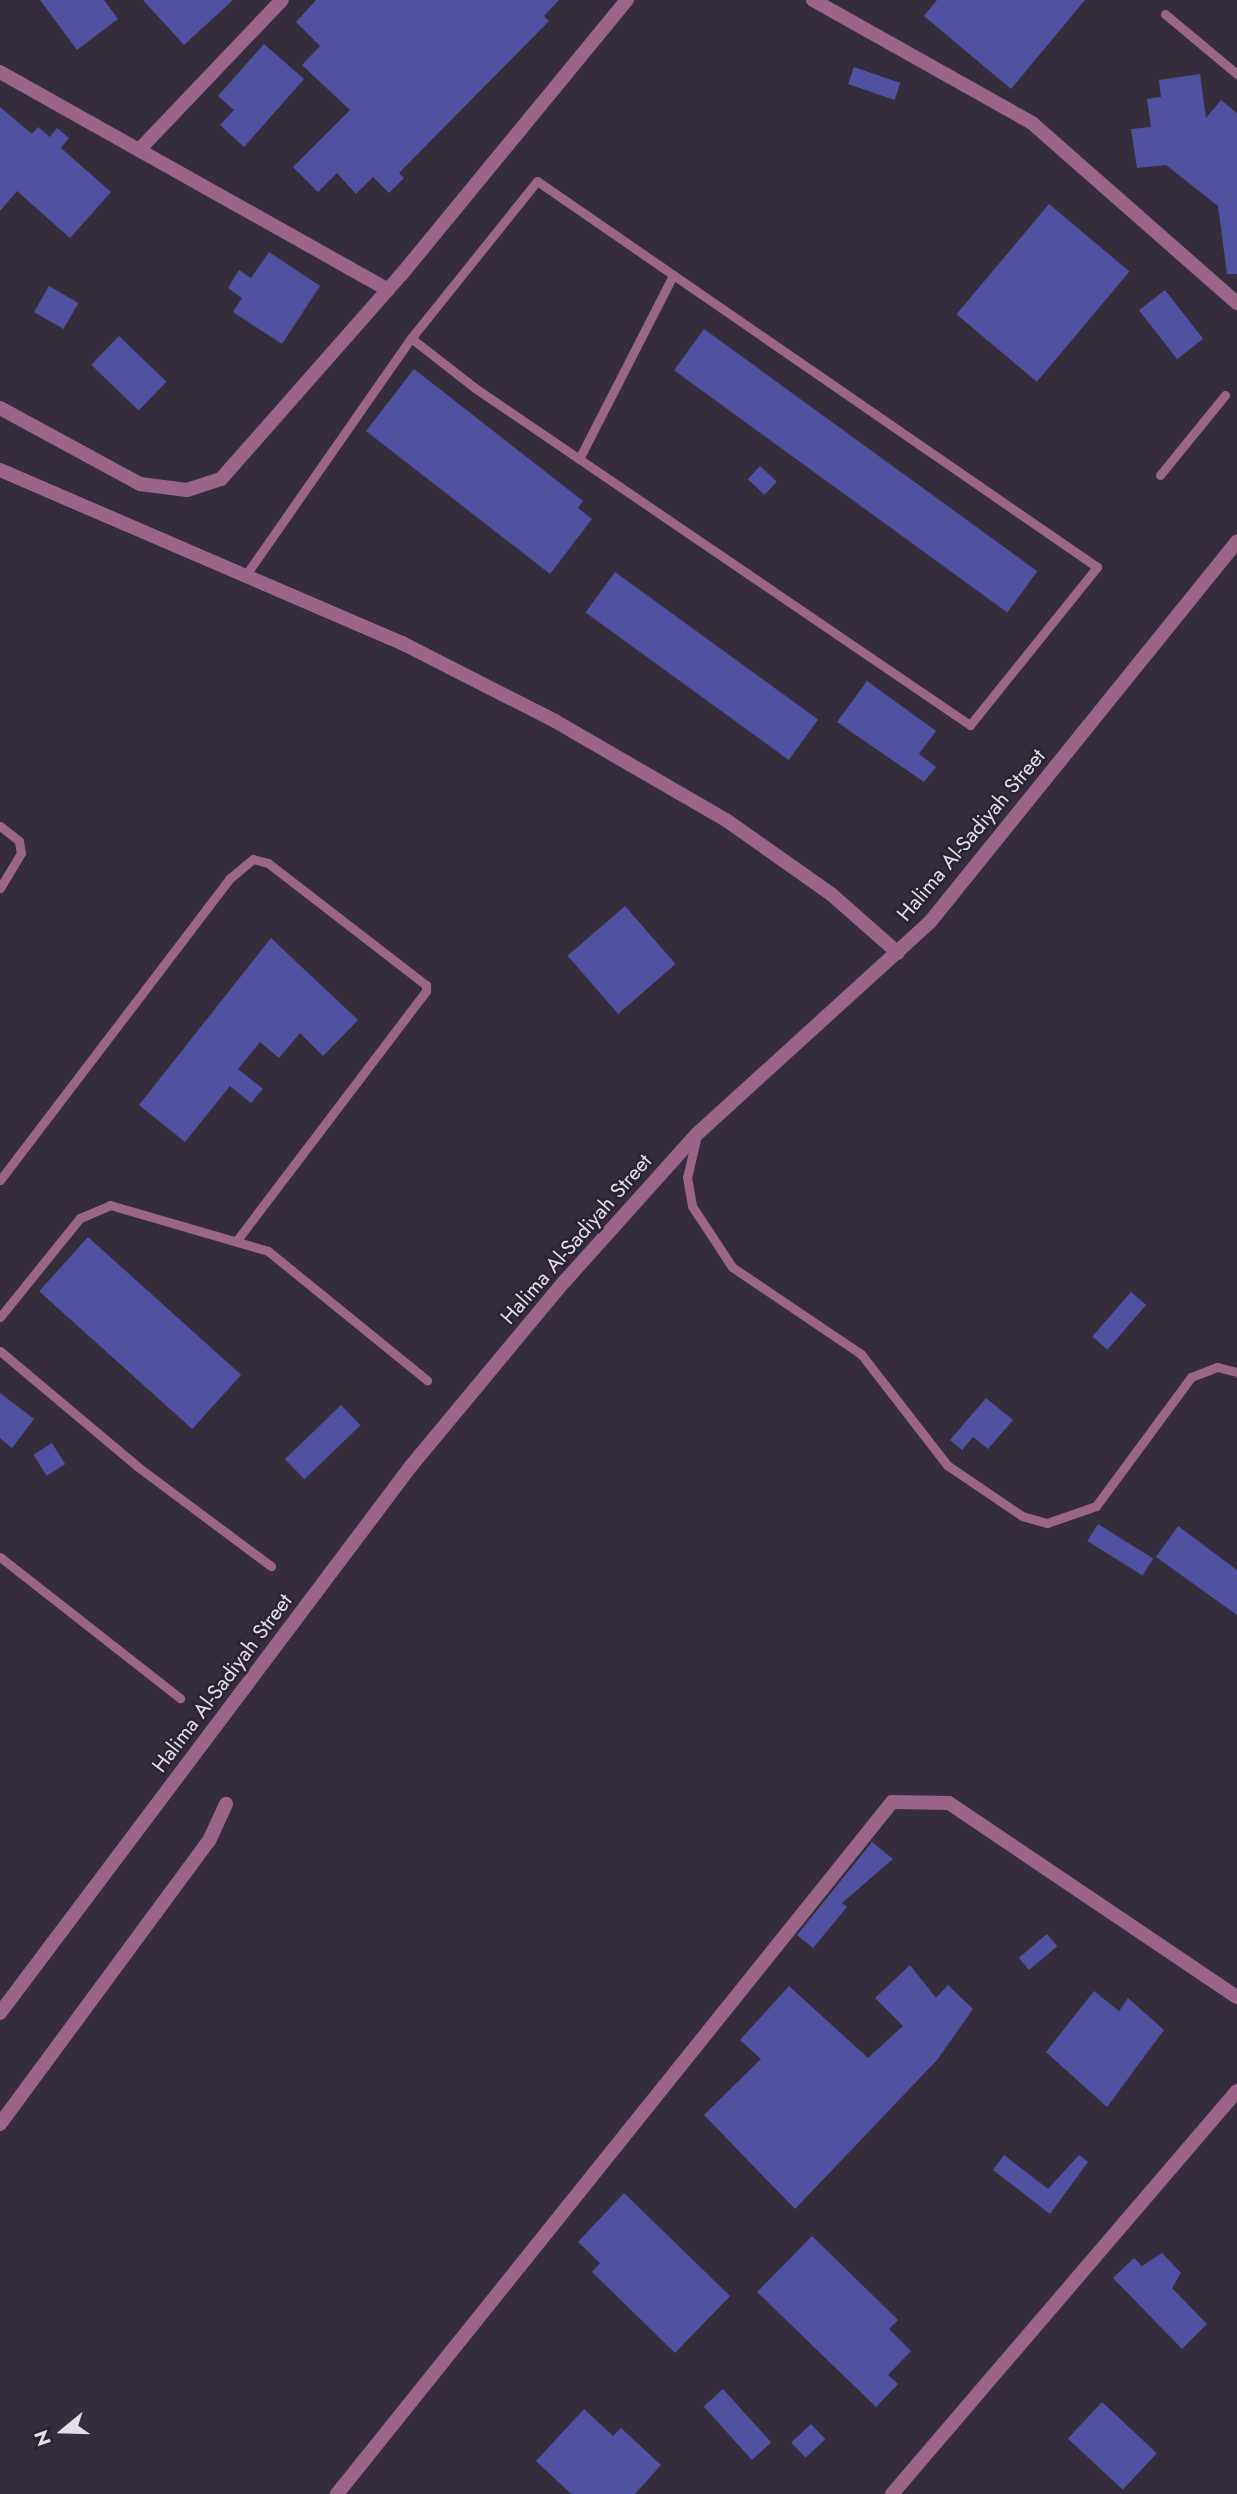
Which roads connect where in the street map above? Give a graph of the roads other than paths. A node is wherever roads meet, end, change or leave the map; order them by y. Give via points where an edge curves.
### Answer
1 (282, 0) edge
2 (627, 0) edge
3 (813, 0) edge
4 (1165, 14) dead end
5 (0, 72) edge
6 (1237, 74) edge
7 (139, 150) junction
8 (673, 275) junction
9 (388, 290) junction
10 (1237, 303) edge
11 (411, 338) junction
12 (1225, 395) dead end
13 (0, 408) edge
14 (579, 459) junction
15 (0, 470) edge
16 (1160, 475) dead end
17 (1237, 541) edge
18 (245, 576) junction
19 (0, 826) edge
20 (0, 888) edge
21 (898, 953) junction
22 (697, 1134) junction
23 (0, 1180) edge
24 (236, 1241) junction
25 (0, 1317) edge
26 (0, 1351) edge
27 (1237, 1373) edge
28 (427, 1380) dead end
29 (0, 1557) edge
30 (271, 1566) dead end
31 (180, 1698) dead end
32 (226, 1804) dead end
33 (1237, 1997) edge
34 (0, 2012) edge
35 (1237, 2091) edge
36 (0, 2124) edge
37 (337, 2494) edge
38 (892, 2494) edge

1 - 7 street
2 - 9 street
3 - 10 street via 1032,123
4 - 6 lane
5 - 7 street
7 - 9 street
8 - 11 lane via 537,181
8 - 14 lane
8 - 14 lane via 1097,567 970,725
9 - 13 street via 221,479 187,490 140,484
11 - 14 lane
11 - 18 lane
12 - 16 lane
15 - 18 street
17 - 21 street, Halima Al-Sadiyah Street via 930,922
18 - 21 street via 402,643 555,721 726,820 831,894
19 - 20 lane via 19,841 21,853
21 - 22 street, Halima Al-Sadiyah Street
22 - 27 lane via 687,1177 692,1206 732,1266 861,1354 947,1465 1022,1516 1047,1523 1096,1506 1191,1377 1217,1367
22 - 34 street, Halima Al-Sadiyah Street via 411,1466
23 - 24 lane via 229,879 253,859 268,863 426,991
24 - 25 lane via 149,1213 95,1208 63,1236
24 - 28 lane via 268,1251 299,1272
26 - 30 lane via 138,1467
29 - 31 lane
32 - 36 street via 209,1841
33 - 37 street via 949,1803 892,1802
35 - 38 street

